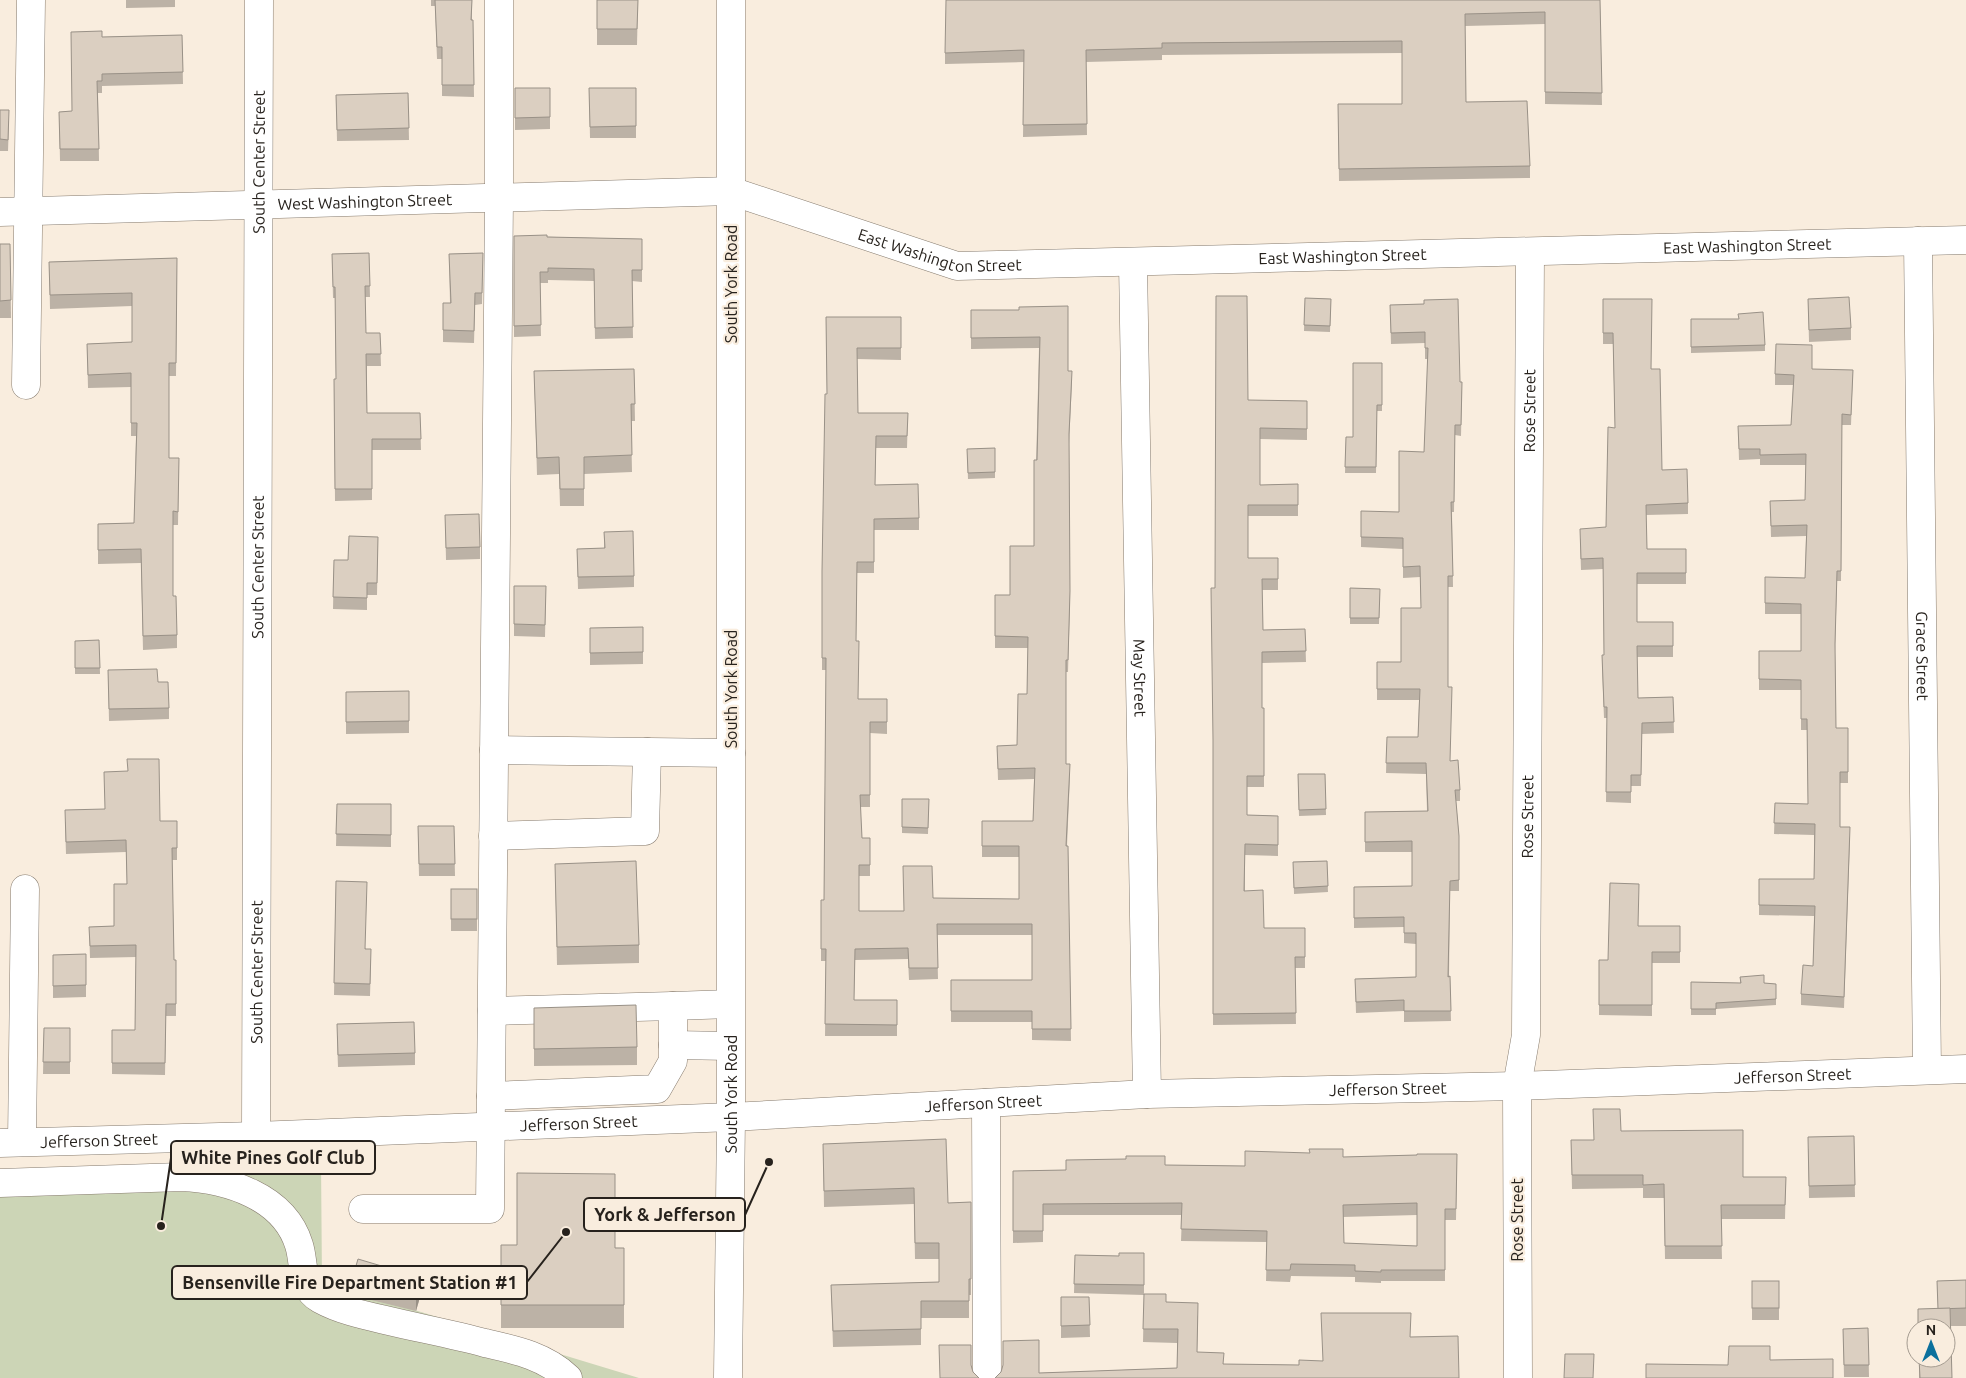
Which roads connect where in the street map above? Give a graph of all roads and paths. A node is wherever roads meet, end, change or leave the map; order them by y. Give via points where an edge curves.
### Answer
1 (31, 0) edge
2 (258, 0) edge
3 (499, 0) edge
4 (731, 0) edge
5 (731, 191) junction
6 (499, 198) junction
7 (258, 206) junction
8 (0, 212) edge
9 (28, 212) junction
10 (1966, 240) edge
11 (1918, 241) junction
12 (1530, 253) junction
13 (1133, 263) junction
14 (26, 386) dead end
15 (494, 750) junction
16 (647, 752) junction
17 (731, 753) junction
18 (493, 836) junction
19 (26, 888) dead end
20 (730, 1004) junction
21 (673, 1006) junction
22 (492, 1010) junction
23 (673, 1045) junction
24 (730, 1046) junction
25 (1966, 1069) edge
26 (1927, 1070) junction
27 (1517, 1086) junction
28 (658, 1089) junction
29 (1147, 1094) junction
30 (491, 1096) junction
31 (986, 1103) junction
32 (731, 1116) junction
33 (658, 1120) junction
34 (491, 1126) junction
35 (256, 1136) junction
36 (11, 1143) edge
37 (0, 1183) edge
38 (363, 1209) dead end
39 (568, 1378) edge
40 (728, 1378) edge
41 (987, 1378) edge
42 (1518, 1378) edge

1 - 9 street
2 - 7 street, South Center Street
3 - 6 street
4 - 5 street, South York Road
5 - 6 street, West Washington Street
5 - 13 street, East Washington Street via 957,266
5 - 17 street, South York Road
6 - 7 street, West Washington Street
6 - 15 street
7 - 9 street, West Washington Street
7 - 35 street, South Center Street
8 - 9 street, West Washington Street
9 - 14 street
10 - 11 street, East Washington Street
11 - 12 street, East Washington Street
11 - 26 street, Grace Street
12 - 13 street, East Washington Street
12 - 27 street, Rose Street via 1526,1035
13 - 29 street, May Street
15 - 16 street
15 - 18 street
16 - 17 street
16 - 18 street via 645,831
17 - 20 street, South York Road
18 - 22 street
19 - 36 street
20 - 21 street
20 - 24 street, South York Road
21 - 22 street
21 - 23 street
22 - 30 street
23 - 24 street
23 - 28 street via 673,1061
24 - 32 street, South York Road
25 - 26 street, Jefferson Street
26 - 27 street, Jefferson Street
27 - 29 street, Jefferson Street
27 - 42 street, Rose Street
28 - 30 street
28 - 33 street
29 - 31 street, Jefferson Street
30 - 34 street
31 - 32 street, Jefferson Street
31 - 41 street
32 - 33 street, Jefferson Street
32 - 40 street, South York Road
33 - 34 street, Jefferson Street
34 - 35 street, Jefferson Street
34 - 38 street via 490,1209
35 - 36 street, Jefferson Street
37 - 39 street via 182,1177 226,1183 264,1200 286,1219 299,1245 308,1288 317,1297 368,1316 520,1351 549,1363

